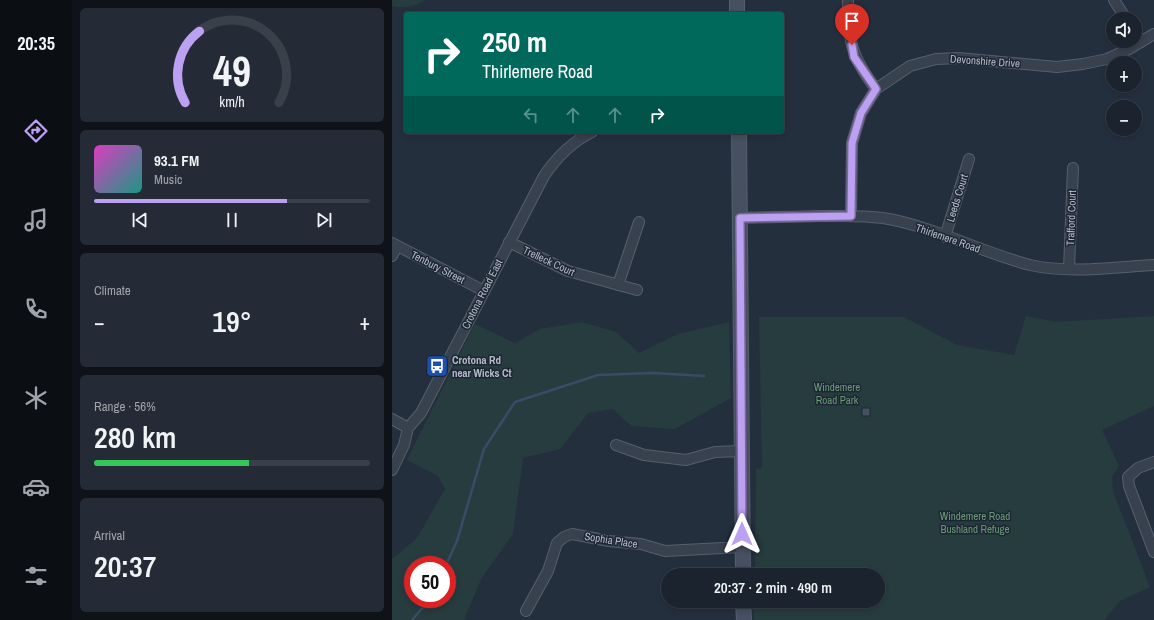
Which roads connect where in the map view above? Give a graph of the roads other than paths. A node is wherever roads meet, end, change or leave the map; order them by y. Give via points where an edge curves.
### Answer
1 (737, 0) edge
2 (848, 0) edge
3 (1114, 0) edge
4 (737, 12) edge
5 (1122, 12) edge
6 (1154, 34) edge
7 (1142, 41) edge
8 (1129, 48) edge
9 (876, 89) junction
10 (588, 134) edge
11 (739, 134) edge
12 (969, 158) dead end
13 (1073, 168) dead end
14 (851, 216) junction
15 (740, 218) junction
16 (639, 222) dead end
17 (945, 237) junction
18 (509, 242) junction
19 (395, 244) edge
20 (392, 256) edge
21 (1154, 265) edge
22 (1069, 269) junction
23 (618, 285) junction
24 (637, 290) dead end
25 (484, 291) junction
26 (392, 419) edge
27 (408, 428) junction
28 (616, 445) dead end
29 (742, 451) junction
30 (1154, 462) edge
31 (392, 470) edge
32 (742, 547) junction
33 (1154, 552) edge
34 (743, 568) edge
35 (743, 608) edge
36 (526, 611) dead end
37 (743, 619) edge

1 - 4 main road
2 - 9 street via 849,33 854,57
3 - 5 street
6 - 7 street, Devonshire Drive
8 - 9 street, Devonshire Drive via 1107,59 1057,67 958,58 936,59 910,66
9 - 14 street, Devonshire Drive via 861,113 852,143
10 - 18 street, Crotona Road East via 564,151 549,168
11 - 15 main road
12 - 17 street, Leeds Court
13 - 22 street, Trafford Court
14 - 15 street, Thirlemere Road
14 - 17 street, Thirlemere Road via 882,218
15 - 29 main road
16 - 23 street
17 - 22 street, Thirlemere Road via 1031,265
18 - 23 street, Trelleck Court via 568,272
18 - 25 street, Crotona Road East
19 - 20 street
19 - 25 street, Tenbury Street
21 - 22 street, Thirlemere Road
23 - 24 street, Trelleck Court
25 - 27 street, Crotona Road East via 421,413
26 - 27 street
27 - 31 street, Crotona Road East via 404,445
28 - 29 street via 644,455 686,460 715,452
29 - 32 main road
30 - 33 street via 1138,468 1128,477 1129,486
32 - 34 main road
32 - 36 street, Sophia Place via 665,551 640,544 572,534 557,543 548,571
35 - 37 main road

